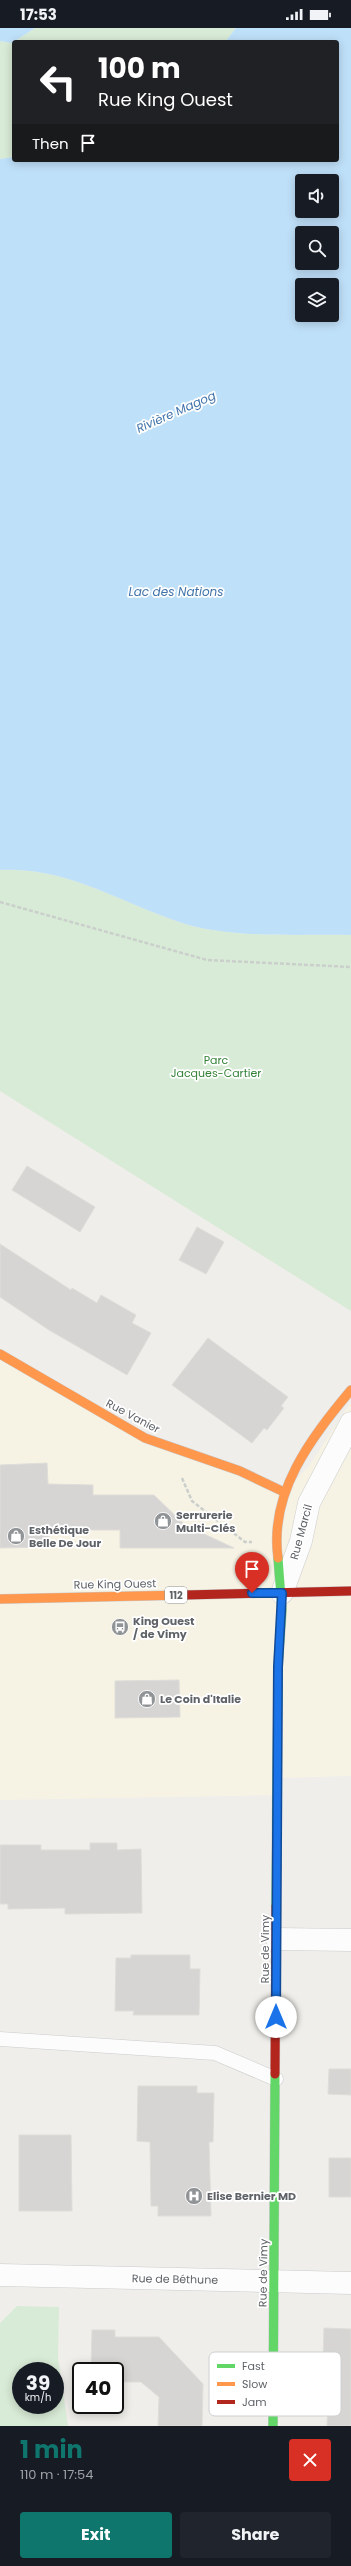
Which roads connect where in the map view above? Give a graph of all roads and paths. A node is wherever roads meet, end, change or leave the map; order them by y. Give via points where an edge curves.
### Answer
1 (0, 902) edge
2 (351, 967) edge
3 (0, 1354) edge
4 (351, 1390) edge
5 (351, 1423) edge
6 (182, 1451) junction
7 (284, 1492) junction
8 (276, 1542) junction
9 (351, 1591) edge
10 (282, 1593) junction
11 (0, 1599) edge
12 (277, 1939) junction
13 (351, 1940) edge
14 (0, 2039) edge
15 (276, 2079) junction
16 (0, 2275) edge
17 (275, 2282) junction
18 (351, 2283) edge
19 (274, 2352) edge
20 (272, 2416) edge
21 (272, 2426) edge

1 - 2 path via 208,960
3 - 6 street, Rue Vanier via 145,1438
4 - 7 street, Rue Marcil via 306,1447
5 - 10 street, Rue Marcil via 308,1503 301,1541
6 - 7 street, Rue Vanier via 240,1471
6 - 8 path via 182,1477 192,1500 245,1542
7 - 8 street, Rue Marcil
8 - 10 street, Rue Marcil
9 - 10 street, Rue King Ouest / 112
10 - 11 street, Rue King Ouest / 112
10 - 12 street, Rue de Vimy via 278,1667
12 - 13 street
12 - 15 street, Rue de Vimy
14 - 15 lane via 215,2054
15 - 17 street, Rue de Vimy
16 - 17 street, Rue de Béthune
17 - 18 street, Rue de Béthune
17 - 19 street, Rue de Vimy
20 - 21 street, Rue de Vimy

